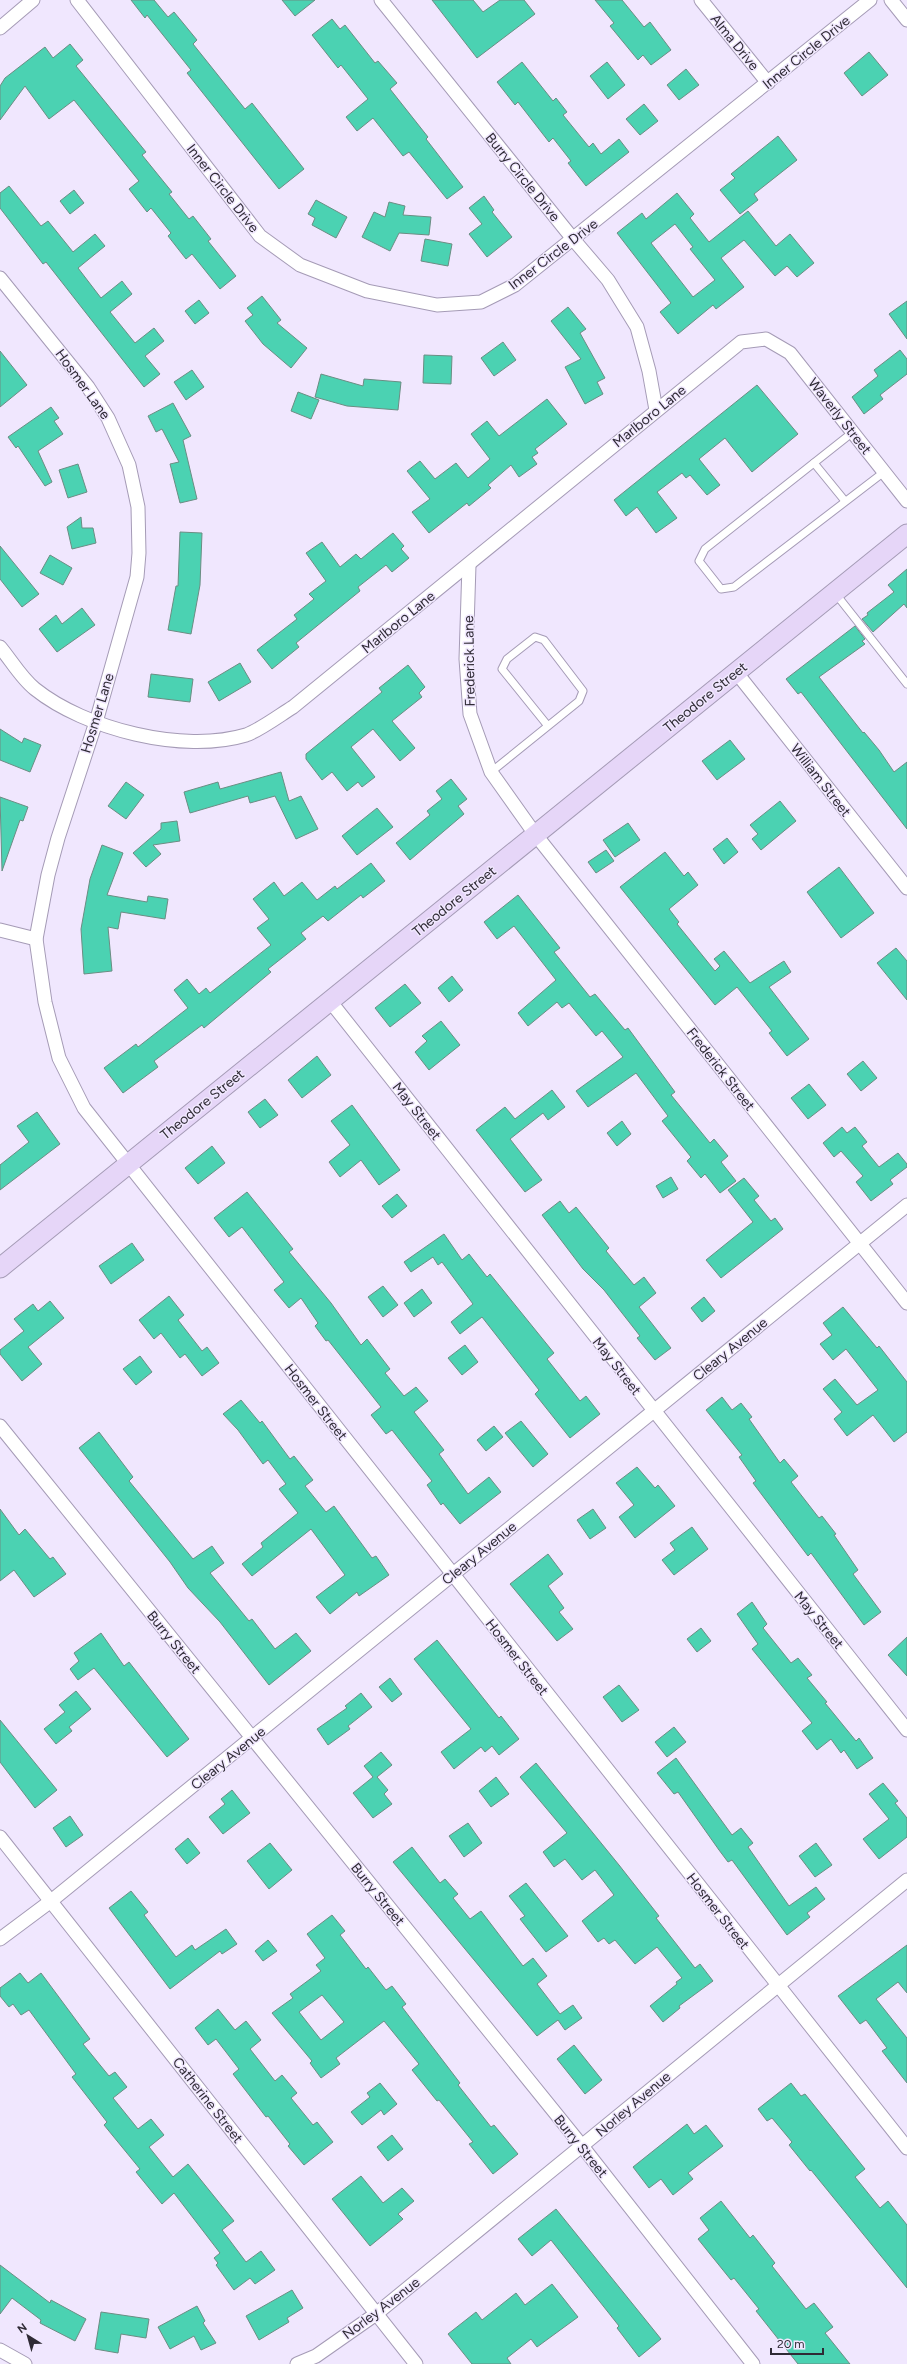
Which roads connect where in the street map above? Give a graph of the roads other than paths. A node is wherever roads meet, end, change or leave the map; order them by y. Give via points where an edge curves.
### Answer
1 (33, 0) edge
2 (77, 0) edge
3 (380, 0) edge
4 (701, 0) edge
5 (870, 0) edge
6 (891, 0) edge
7 (907, 20) edge
8 (0, 28) edge
9 (768, 83) junction
10 (573, 239) junction
11 (0, 278) edge
12 (766, 339) joint
13 (656, 410) junction
14 (853, 432) junction
15 (814, 463) junction
16 (884, 472) junction
17 (845, 501) junction
18 (907, 501) edge
19 (907, 534) edge
20 (469, 565) junction
21 (835, 592) junction
22 (0, 647) edge
23 (736, 672) junction
24 (907, 684) edge
25 (96, 722) junction
26 (548, 726) junction
27 (490, 772) junction
28 (535, 834) junction
29 (907, 888) edge
30 (0, 930) edge
31 (36, 940) junction
32 (330, 1001) junction
33 (128, 1164) junction
34 (907, 1205) edge
35 (860, 1243) junction
36 (0, 1268) edge
37 (907, 1304) edge
38 (653, 1412) junction
39 (0, 1426) edge
40 (452, 1575) junction
41 (907, 1730) edge
42 (252, 1738) junction
43 (0, 1837) edge
44 (907, 1880) edge
45 (51, 1901) junction
46 (0, 1939) edge
47 (776, 1986) junction
48 (582, 2146) junction
49 (907, 2148) edge
50 (376, 2314) junction
51 (0, 2350) edge
52 (25, 2364) edge
53 (296, 2364) edge
54 (416, 2364) edge
55 (753, 2364) edge

1 - 8 street
2 - 10 street, Inner Circle Drive via 260,236 300,265 367,291 437,305 481,302 515,285
3 - 10 street, Burry Circle Drive
4 - 9 street, Alma Drive
5 - 9 street, Inner Circle Drive
6 - 7 street
9 - 10 street, Inner Circle Drive
10 - 13 street, Burry Circle Drive via 608,280 637,327
11 - 25 street, Hosmer Lane via 88,387 108,418 129,465 134,488 140,531 137,577
12 - 13 street, Marlboro Lane via 741,342
12 - 14 street, Waverly Street via 790,353
13 - 20 street, Marlboro Lane
14 - 15 lane
14 - 16 street, Waverly Street
15 - 17 lane
15 - 17 lane via 706,549 699,561 721,589 734,587
16 - 17 lane
16 - 18 street, Waverly Street
19 - 21 main road, Theodore Street
20 - 25 street, Marlboro Lane via 293,707 247,735 204,742 154,738
20 - 27 street, Frederick Lane via 466,660 470,714
21 - 23 main road, Theodore Street
21 - 24 lane
22 - 25 street, Marlboro Lane via 33,688 58,706
23 - 28 main road, Theodore Street
23 - 29 street, William Street
25 - 31 street, Hosmer Lane via 56,845
26 - 26 lane via 579,701 583,691 544,640 535,636 507,659 502,669
26 - 27 lane
27 - 28 street, Frederick Lane
28 - 32 main road, Theodore Street
28 - 35 street, Frederick Street
30 - 31 street
31 - 33 street, Hosmer Lane via 45,1002 59,1058 84,1108
32 - 33 main road, Theodore Street
32 - 38 street, May Street
33 - 36 main road, Theodore Street
33 - 40 street, Hosmer Street
34 - 35 street, Cleary Avenue
35 - 37 street, Frederick Street
35 - 38 street, Cleary Avenue
38 - 40 street, Cleary Avenue
38 - 41 street, May Street
39 - 42 street, Burry Street
40 - 42 street, Cleary Avenue
40 - 47 street, Hosmer Street
42 - 45 street, Cleary Avenue
42 - 48 street, Burry Street
43 - 45 street, Catherine Street
44 - 47 street, Norley Avenue
45 - 46 street, Cleary Avenue
45 - 50 street, Catherine Street
47 - 48 street, Norley Avenue
47 - 49 street, Hosmer Street
48 - 50 street, Norley Avenue
48 - 55 street, Burry Street
50 - 53 street, Norley Avenue via 316,2356
50 - 54 street, Catherine Street
51 - 52 street

